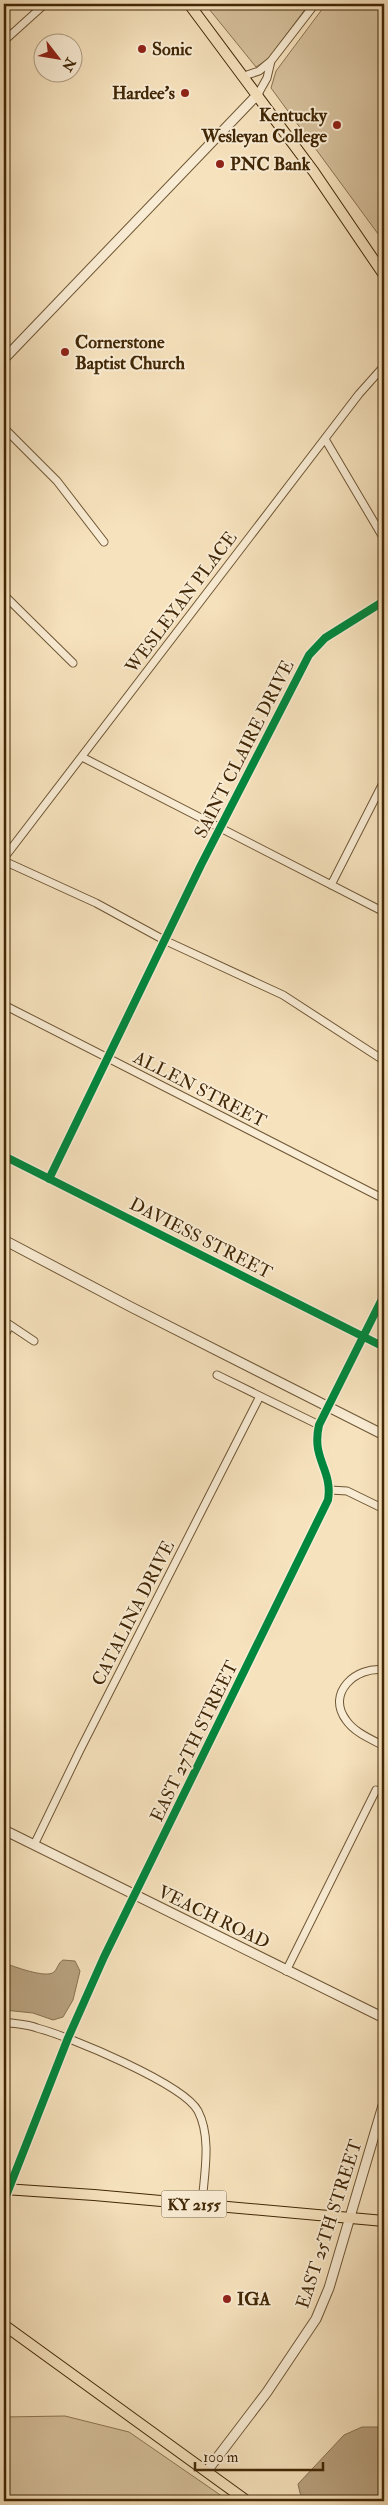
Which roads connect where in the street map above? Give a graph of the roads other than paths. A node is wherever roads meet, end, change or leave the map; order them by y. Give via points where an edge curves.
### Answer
1 (44, 4) edge
2 (189, 4) edge
3 (315, 4) edge
4 (4, 41) edge
5 (271, 61) junction
6 (244, 76) junction
7 (258, 94) junction
8 (381, 262) edge
9 (384, 275) edge
10 (4, 358) edge
11 (384, 366) edge
12 (4, 428) edge
13 (325, 438) junction
14 (384, 539) edge
15 (104, 542) dead end
16 (4, 595) edge
17 (384, 601) edge
18 (73, 663) dead end
19 (82, 757) junction
20 (384, 781) edge
21 (220, 828) junction
22 (4, 860) edge
23 (331, 885) junction
24 (384, 912) edge
25 (164, 940) junction
26 (4, 1005) edge
27 (382, 1054) edge
28 (108, 1059) junction
29 (4, 1156) edge
30 (49, 1179) junction
31 (384, 1199) edge
32 (4, 1240) edge
33 (384, 1295) edge
34 (7, 1323) edge
35 (4, 1337) edge
36 (364, 1337) junction
37 (34, 1341) dead end
38 (384, 1347) edge
39 (217, 1375) dead end
40 (260, 1396) junction
41 (328, 1407) junction
42 (319, 1425) junction
43 (384, 1435) edge
44 (330, 1490) junction
45 (384, 1509) edge
46 (384, 1670) edge
47 (384, 1746) edge
48 (376, 1790) dead end
49 (4, 1830) edge
50 (34, 1845) junction
51 (134, 1895) junction
52 (286, 1971) junction
53 (384, 2018) edge
54 (4, 2022) edge
55 (68, 2038) junction
56 (384, 2102) edge
57 (6, 2189) edge
58 (4, 2202) edge
59 (202, 2204) junction
60 (350, 2218) junction
61 (384, 2221) edge
62 (4, 2325) edge
63 (207, 2472) junction
64 (247, 2501) edge

1 - 4 street
2 - 6 main road
3 - 5 street
5 - 6 street via 259,71
5 - 7 street via 267,78
6 - 7 main road
7 - 8 main road
7 - 10 street
8 - 9 main road
11 - 13 street, WESLEYAN PLACE
12 - 15 street via 57,481
13 - 14 street
13 - 19 street, WESLEYAN PLACE
16 - 18 street
17 - 21 street, SAINT CLAIRE DRIVE via 325,638 309,655
19 - 21 street
19 - 22 street, WESLEYAN PLACE
20 - 23 street
21 - 23 street
21 - 25 street, SAINT CLAIRE DRIVE
22 - 25 street via 96,903
23 - 24 street
25 - 27 street via 283,995
25 - 28 street, SAINT CLAIRE DRIVE
26 - 28 street, ALLEN STREET
28 - 30 street, SAINT CLAIRE DRIVE
28 - 31 street, ALLEN STREET
29 - 30 street, DAVIESS STREET
30 - 36 street, DAVIESS STREET
32 - 41 street
33 - 36 street
34 - 35 street
34 - 37 street
36 - 38 street, DAVIESS STREET
36 - 41 street
39 - 40 street
40 - 42 street
40 - 50 street, CATALINA DRIVE
41 - 42 street
41 - 43 street
42 - 44 street via 316,1448
44 - 45 street via 347,1491
44 - 51 street, EAST 27TH STREET via 318,1523
46 - 47 street via 360,1672 351,1678 340,1703 345,1719 358,1732
48 - 52 street
49 - 50 street, VEACH ROAD
50 - 51 street, VEACH ROAD
51 - 52 street, VEACH ROAD
51 - 55 street, EAST 27TH STREET
52 - 53 street, VEACH ROAD
54 - 55 street via 36,2027
55 - 57 street, EAST 27TH STREET
55 - 59 street via 167,2085 198,2110 206,2140
56 - 60 street, EAST 25TH STREET
57 - 58 street, EAST 27TH STREET
57 - 59 main road, KY 2155
59 - 60 main road, KY 2155
60 - 61 main road, KY 2155
60 - 63 street, EAST 25TH STREET via 329,2288 308,2334
62 - 63 main road
63 - 64 main road

